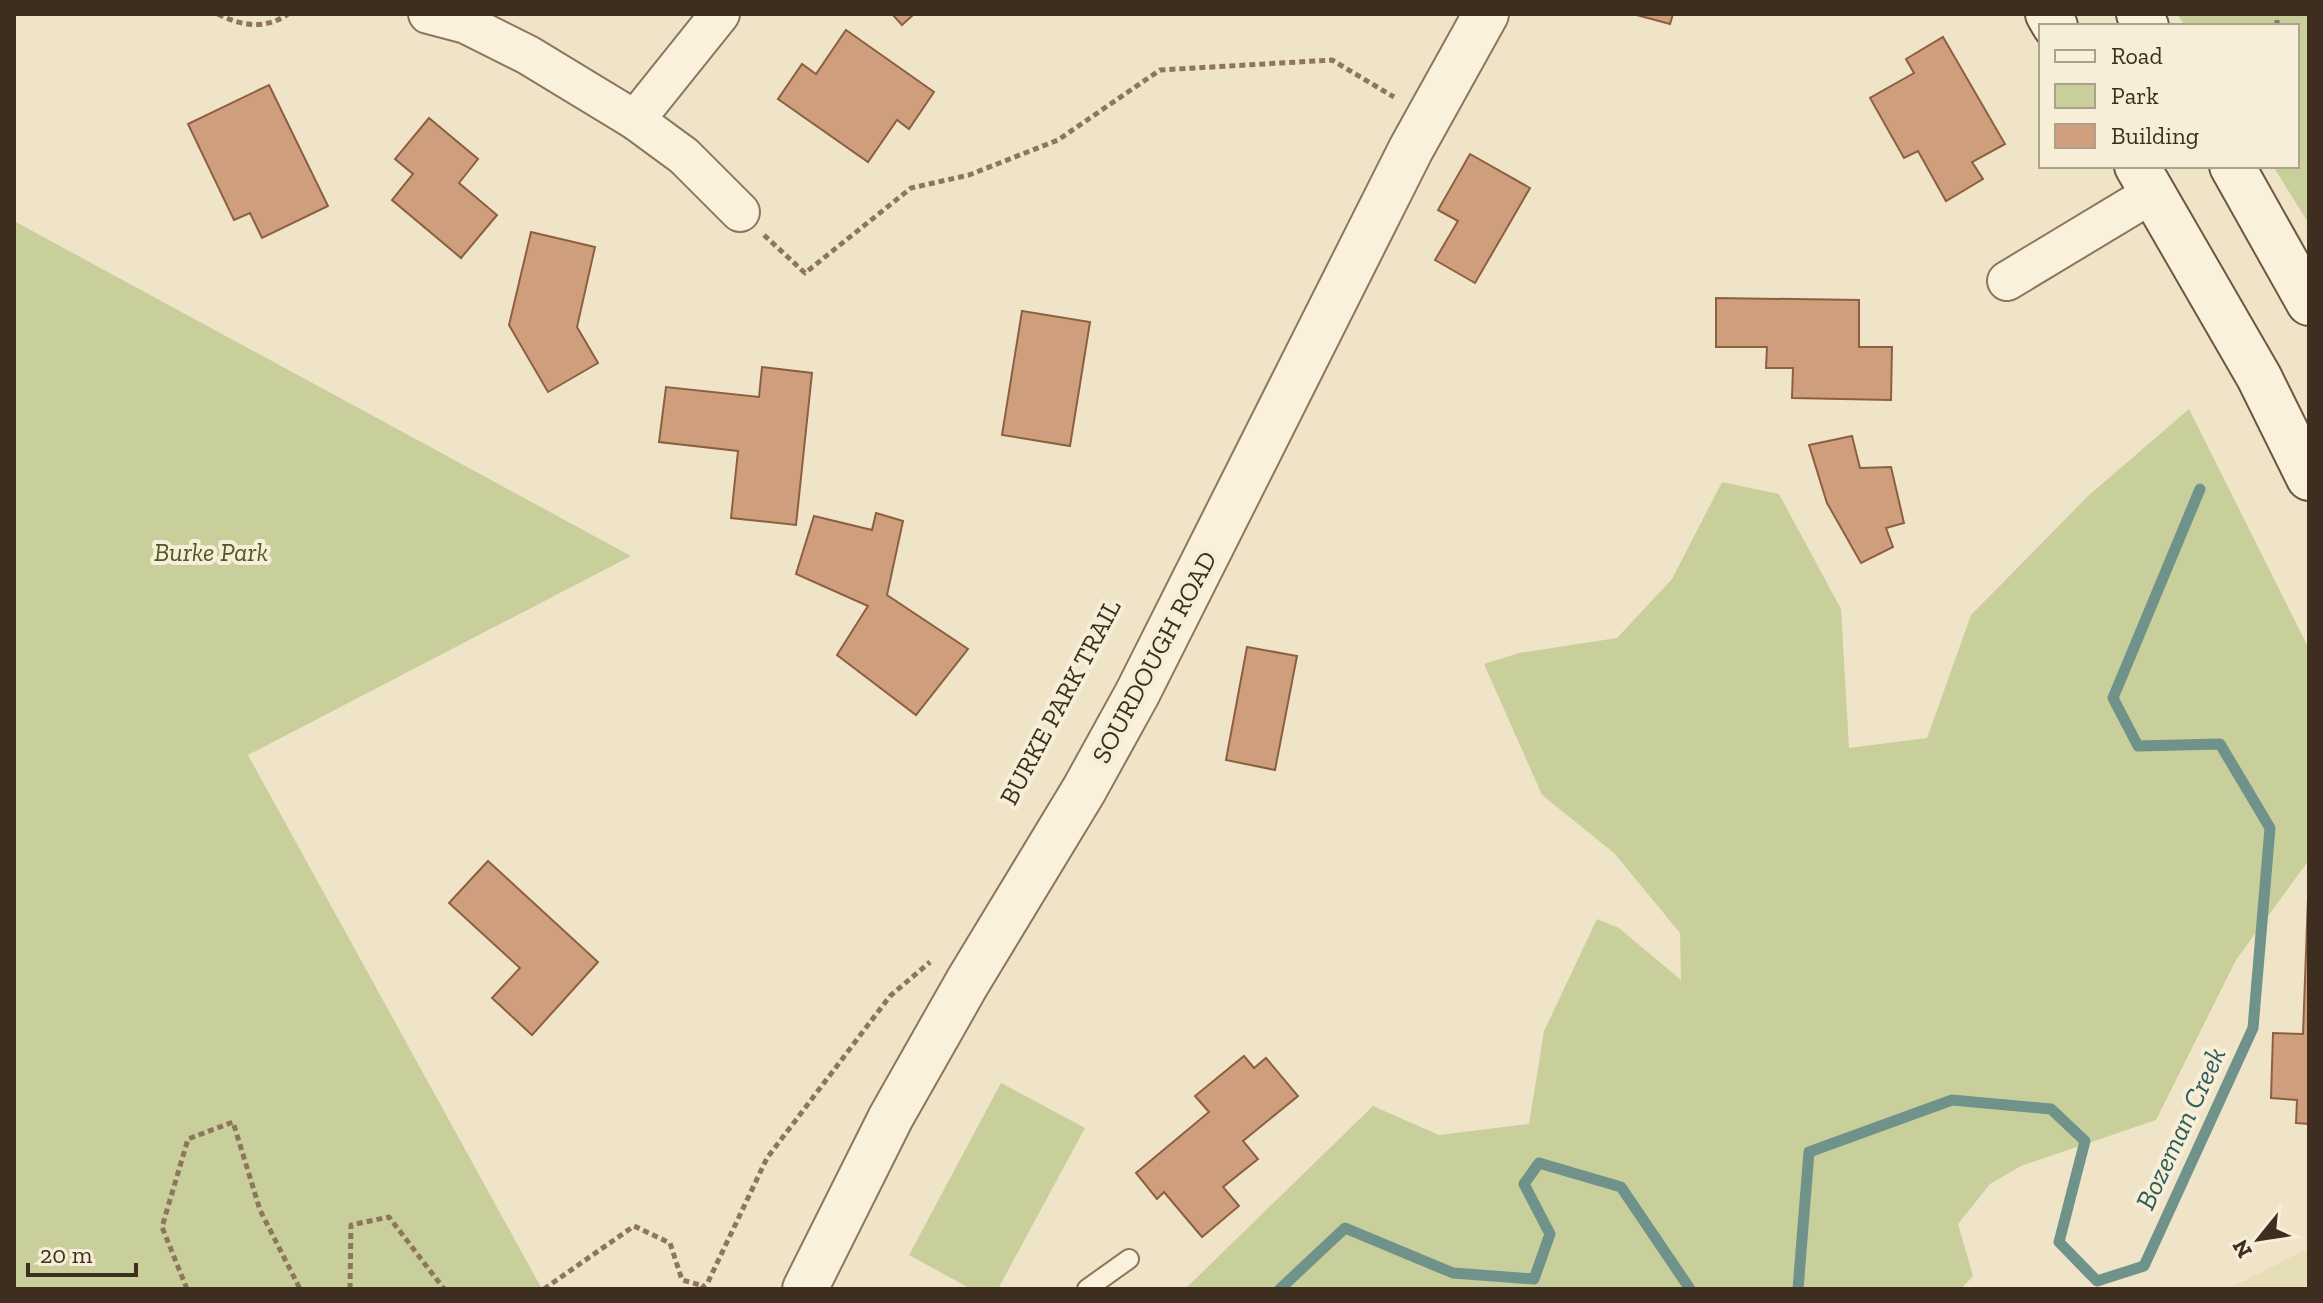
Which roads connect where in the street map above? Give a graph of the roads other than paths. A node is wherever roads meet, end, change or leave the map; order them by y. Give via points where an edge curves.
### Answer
1 (428, 14) edge
2 (720, 14) edge
3 (1486, 14) edge
4 (635, 120) junction
5 (2233, 168) edge
6 (2145, 180) edge
7 (740, 212) road end
8 (2007, 281) dead end
9 (2309, 303) edge
10 (2309, 478) edge
11 (1129, 1259) dead end
12 (805, 1289) edge
13 (1087, 1289) edge

1 - 4 street via 466,24 528,55
2 - 4 street
3 - 12 street, SOURDOUGH ROAD via 1411,149 1137,694 891,1117
4 - 7 street via 684,156
5 - 9 street
6 - 8 street
6 - 10 street via 2259,377
11 - 13 lane

